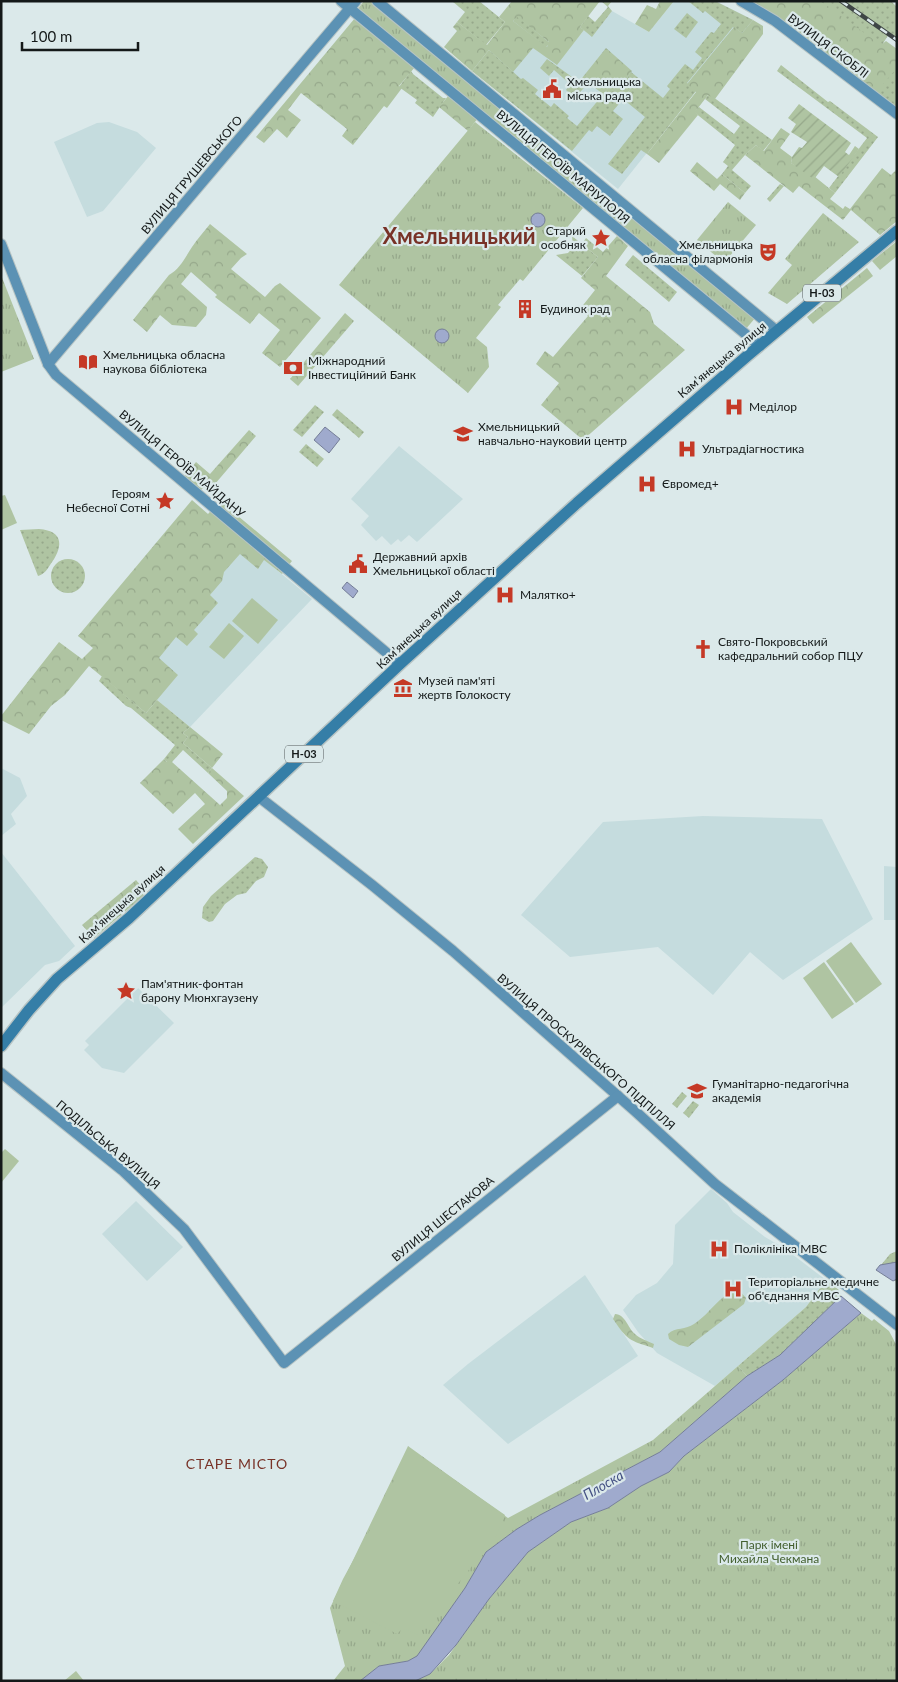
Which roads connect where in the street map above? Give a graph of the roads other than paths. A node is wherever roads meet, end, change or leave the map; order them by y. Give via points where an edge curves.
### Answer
1 (341, 1) edge
2 (377, 1) edge
3 (741, 1) edge
4 (353, 5) edge
5 (897, 114) edge
6 (897, 231) edge
7 (1, 244) edge
8 (777, 331) junction
9 (760, 346) junction
10 (48, 364) junction
11 (400, 664) junction
12 (259, 796) junction
13 (1, 1046) edge
14 (1, 1073) edge
15 (618, 1096) junction
16 (897, 1325) edge
17 (284, 1363) joint

1 - 4 street, ВУЛИЦЯ ГЕРОЇВ МАРІУПОЛЯ
2 - 8 street, ВУЛИЦЯ ГЕРОЇВ МАРІУПОЛЯ
3 - 5 street, ВУЛИЦЯ СКОБЛІ via 776,21
4 - 9 street, ВУЛИЦЯ ГЕРОЇВ МАРІУПОЛЯ
4 - 10 street, ВУЛИЦЯ ГРУШЕВСЬКОГО
6 - 8 main road, Камʼянецька вулиця / Н-03
7 - 10 street, ВУЛИЦЯ ГЕРОЇВ МАЙДАНУ
8 - 9 main road, Камʼянецька вулиця / Н-03
9 - 11 main road, Камʼянецька вулиця / Н-03 via 590,491
10 - 11 street, ВУЛИЦЯ ГЕРОЇВ МАЙДАНУ via 85,400
11 - 12 main road, Камʼянецька вулиця / Н-03
12 - 13 main road, Камʼянецька вулиця / Н-03 via 129,918 57,979
12 - 15 street, ВУЛИЦЯ ПРОСКУРІВСЬКОГО ПІДПІЛЛЯ via 446,946
14 - 17 street, ПОДІЛЬСЬКА ВУЛИЦЯ via 122,1170 184,1230
15 - 16 street, ВУЛИЦЯ ПРОСКУРІВСЬКОГО ПІДПІЛЛЯ via 715,1184
15 - 17 street, ВУЛИЦЯ ШЕСТАКОВА

